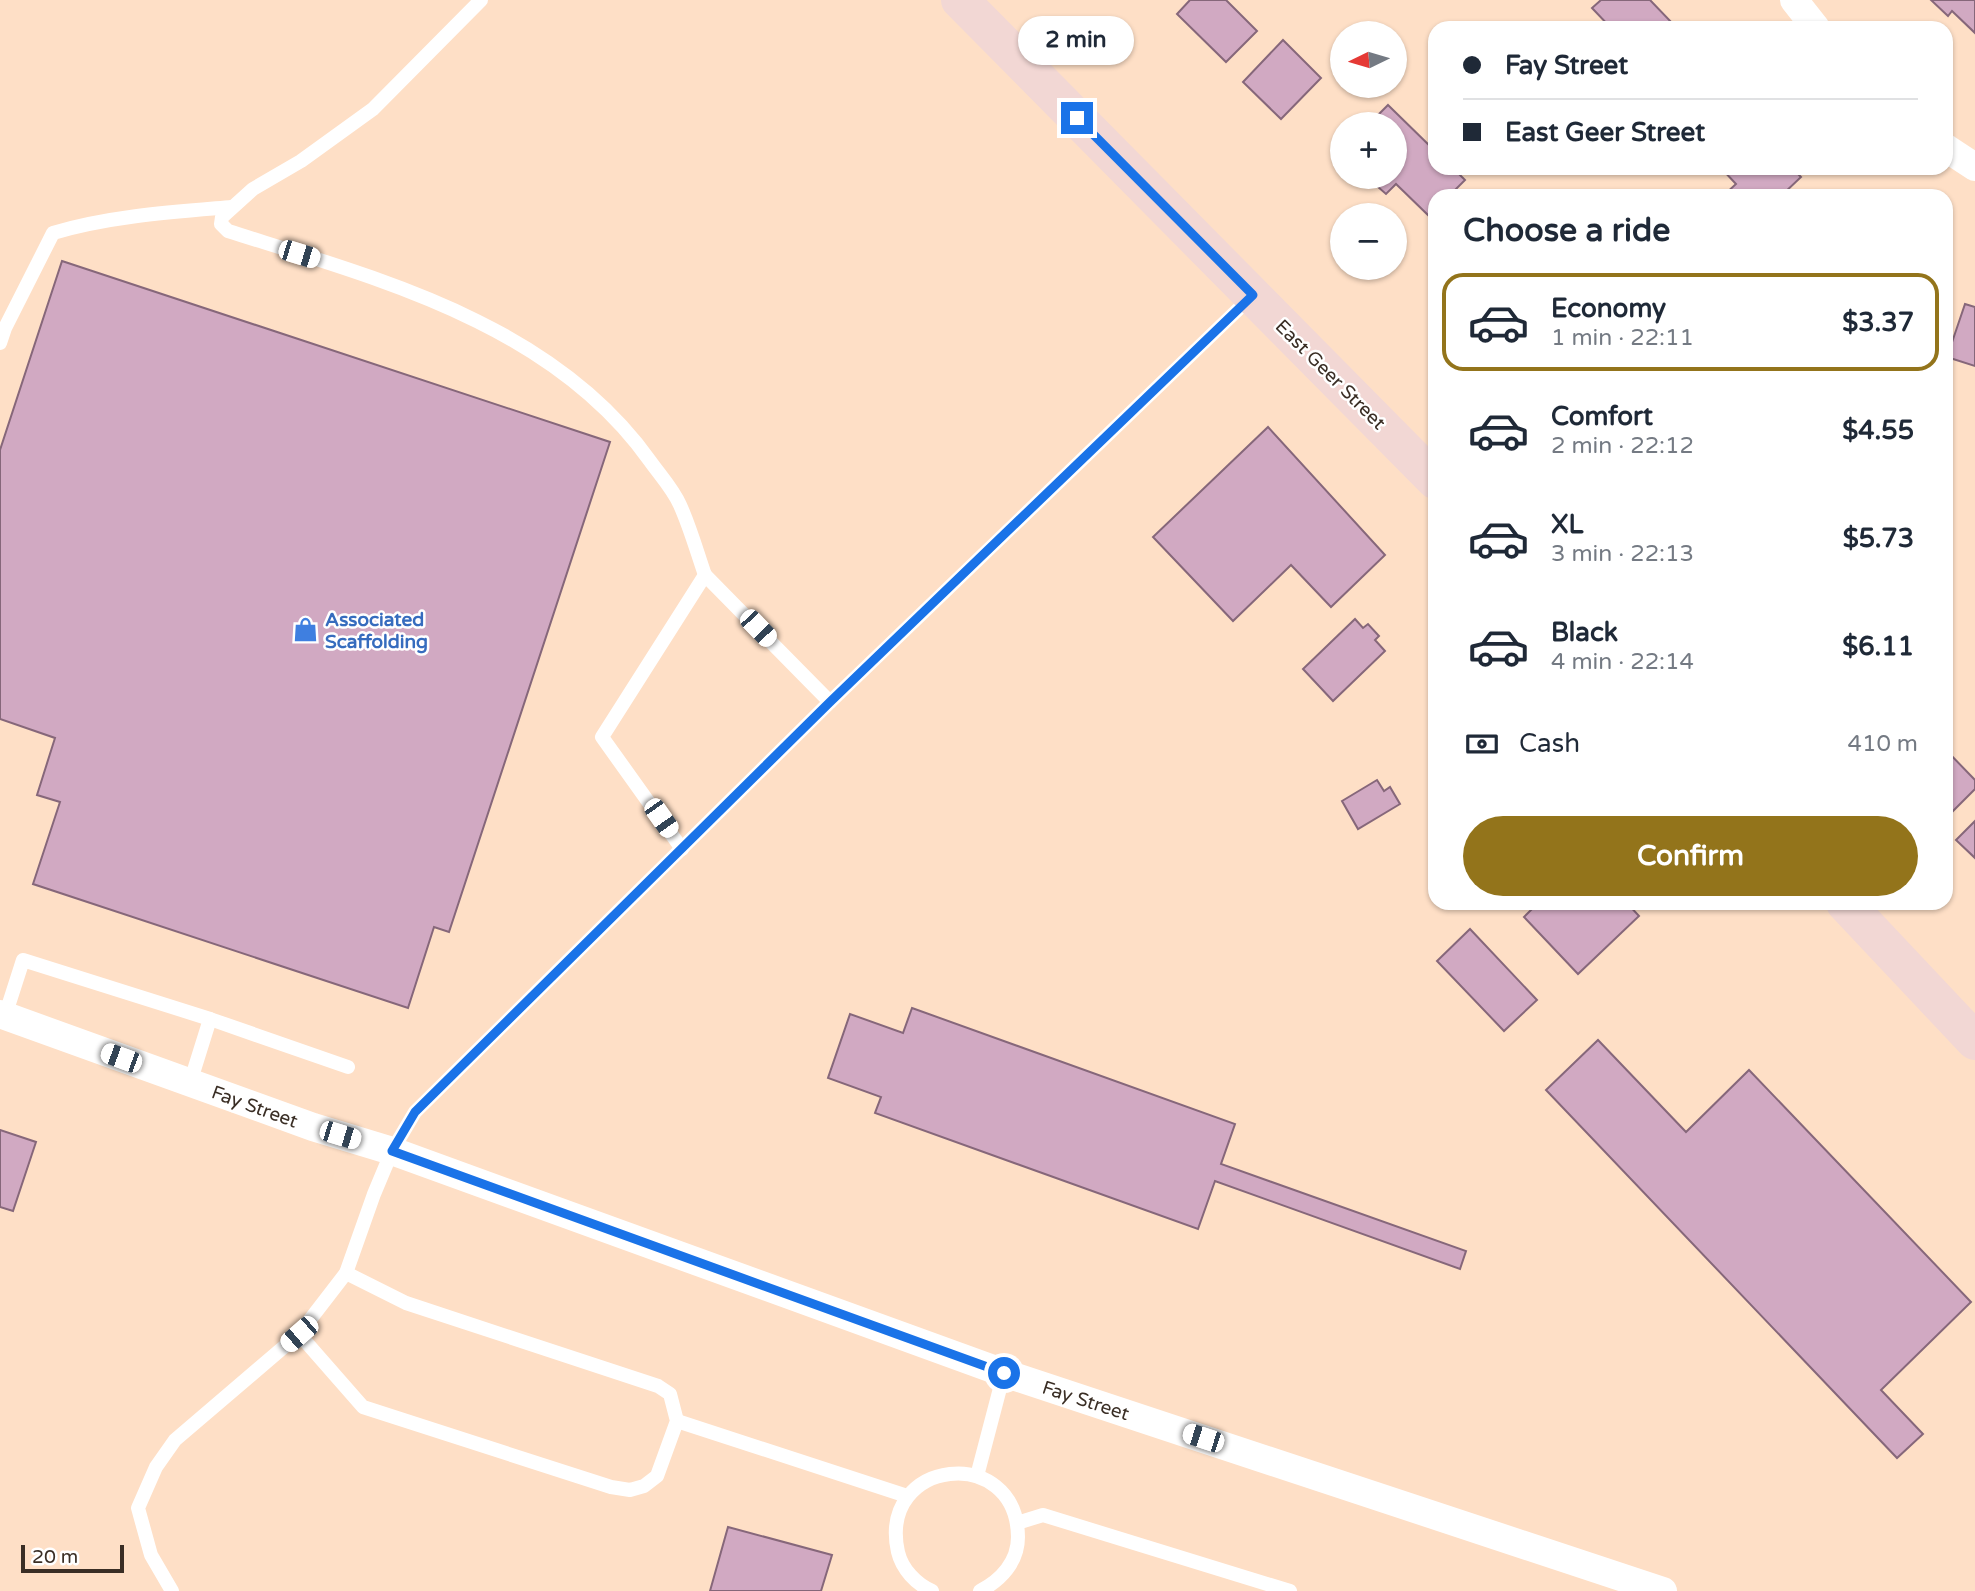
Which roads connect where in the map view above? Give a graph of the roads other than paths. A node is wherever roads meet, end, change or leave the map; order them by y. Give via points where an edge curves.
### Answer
1 (481, 0) edge
2 (960, 0) edge
3 (1794, 0) edge
4 (1810, 21) edge
5 (1953, 153) edge
6 (1975, 167) edge
7 (233, 207) junction
8 (1253, 295) junction
9 (0, 343) edge
10 (1428, 473) edge
11 (705, 575) junction
12 (830, 702) junction
13 (682, 849) junction
14 (1852, 910) edge
15 (2, 1015) edge
16 (210, 1019) junction
17 (1975, 1041) edge
18 (348, 1067) dead end
19 (190, 1083) junction
20 (392, 1151) junction
21 (346, 1273) junction
22 (299, 1334) junction
23 (1004, 1373) junction
24 (677, 1422) junction
25 (977, 1476) junction
26 (907, 1496) junction
27 (1017, 1523) junction
28 (983, 1590) edge
29 (172, 1591) edge
30 (932, 1591) edge
31 (1290, 1591) edge
32 (1663, 1591) edge

1 - 7 lane via 373,109
2 - 8 main road, East Geer Street
3 - 4 street
5 - 6 street
7 - 9 lane via 53,233
7 - 11 lane via 222,217 221,224 228,231 371,276 473,318 561,369 629,432 665,482 679,503
8 - 10 main road, East Geer Street
8 - 12 lane
11 - 12 lane
11 - 13 lane via 602,737
12 - 13 lane
13 - 20 lane via 415,1112
14 - 17 main road
15 - 16 lane via 23,960
15 - 19 street, Fay Street
16 - 18 lane
16 - 19 lane
19 - 20 street, Fay Street
20 - 21 lane
20 - 23 street, Fay Street
21 - 22 lane
21 - 24 lane via 406,1303 658,1386 670,1394
22 - 24 lane via 363,1407 611,1487 629,1490 657,1476
22 - 29 lane via 175,1440 156,1467 138,1508 151,1555
23 - 25 lane
23 - 32 street, Fay Street
24 - 26 lane
25 - 26 lane via 952,1472 931,1478
25 - 27 lane via 992,1482 1006,1496
26 - 30 lane via 895,1539 900,1559 911,1577
27 - 28 lane via 1018,1540 1007,1572
27 - 31 lane via 1043,1515

